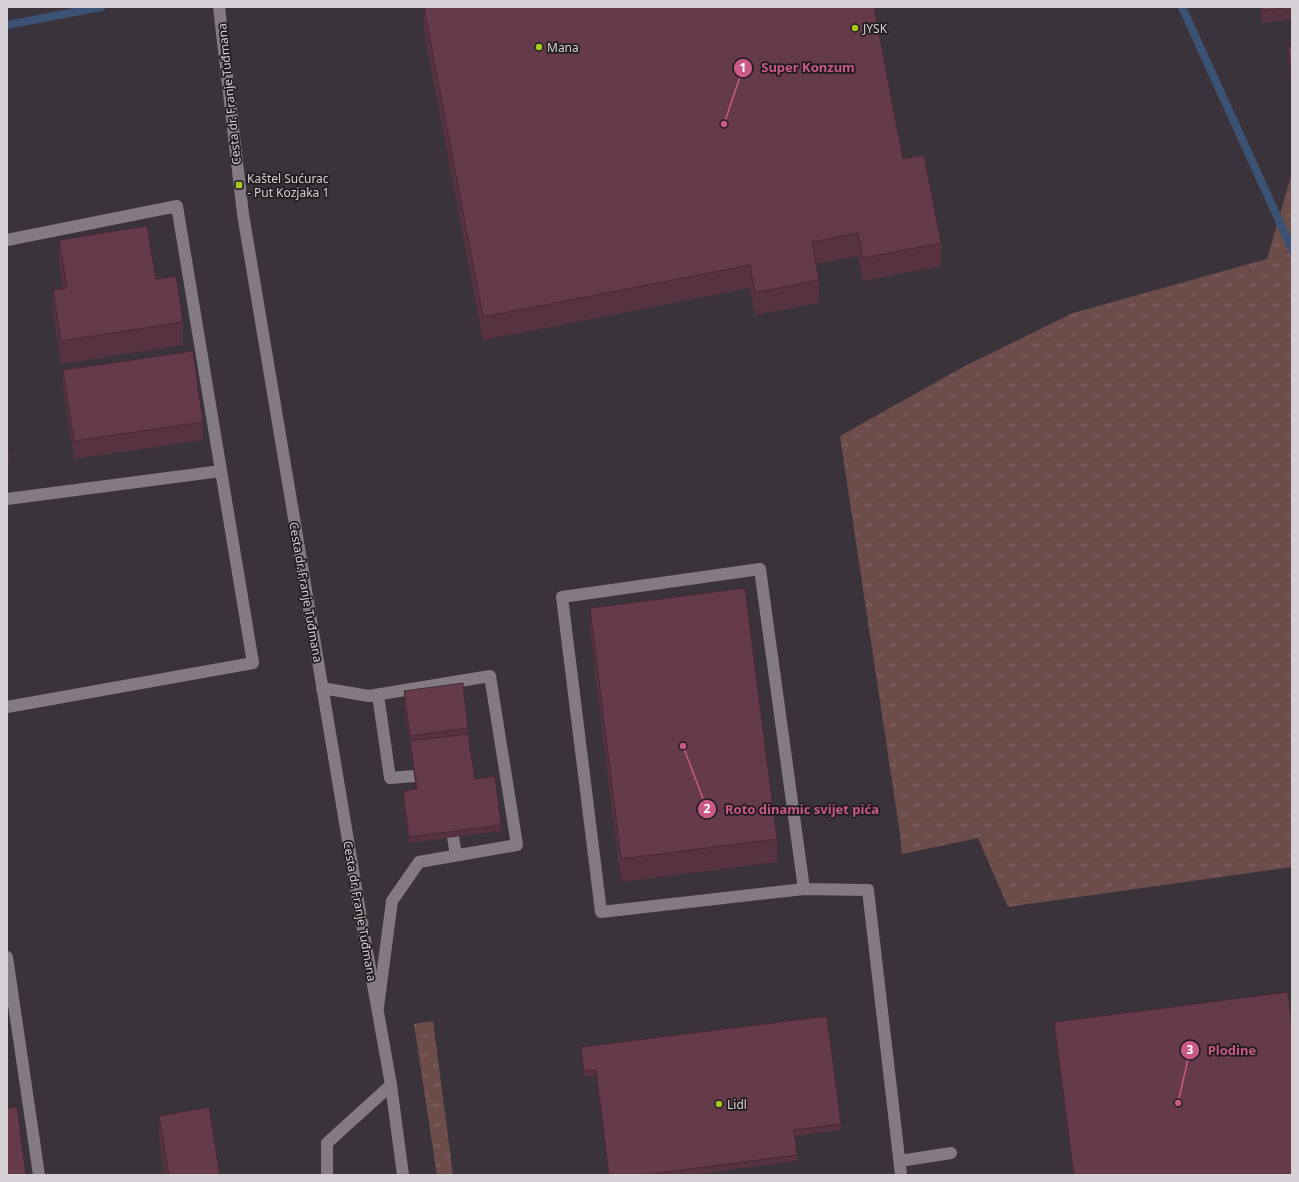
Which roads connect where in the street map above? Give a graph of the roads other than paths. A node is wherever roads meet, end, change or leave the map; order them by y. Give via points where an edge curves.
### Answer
1 (219, 7) edge
2 (7, 240) edge
3 (222, 471) junction
4 (7, 499) edge
5 (322, 688) junction
6 (378, 695) junction
7 (7, 707) edge
8 (414, 776) edge
9 (453, 837) edge
10 (456, 855) junction
11 (804, 889) junction
12 (7, 957) edge
13 (378, 1010) junction
14 (391, 1085) junction
15 (951, 1153) dead end
16 (900, 1161) junction
17 (39, 1175) edge
18 (327, 1175) edge
19 (403, 1175) edge
20 (901, 1175) edge

1 - 5 main road, Cesta dr. Franje Tuđmana via 243,214
2 - 3 main road via 177,206
3 - 4 main road
3 - 7 main road via 253,663
5 - 6 main road via 369,696
5 - 13 main road, Cesta dr. Franje Tuđmana
6 - 8 main road via 390,778
6 - 10 main road via 490,676 517,845
9 - 10 main road
10 - 13 main road via 419,862 392,901
11 - 11 main road via 760,569 562,597 601,912
11 - 16 main road via 868,890
12 - 17 main road
13 - 14 main road, Cesta dr. Franje Tuđmana
14 - 18 main road via 327,1143
14 - 19 main road, Cesta dr. Franje Tuđmana
15 - 16 main road
16 - 20 main road

